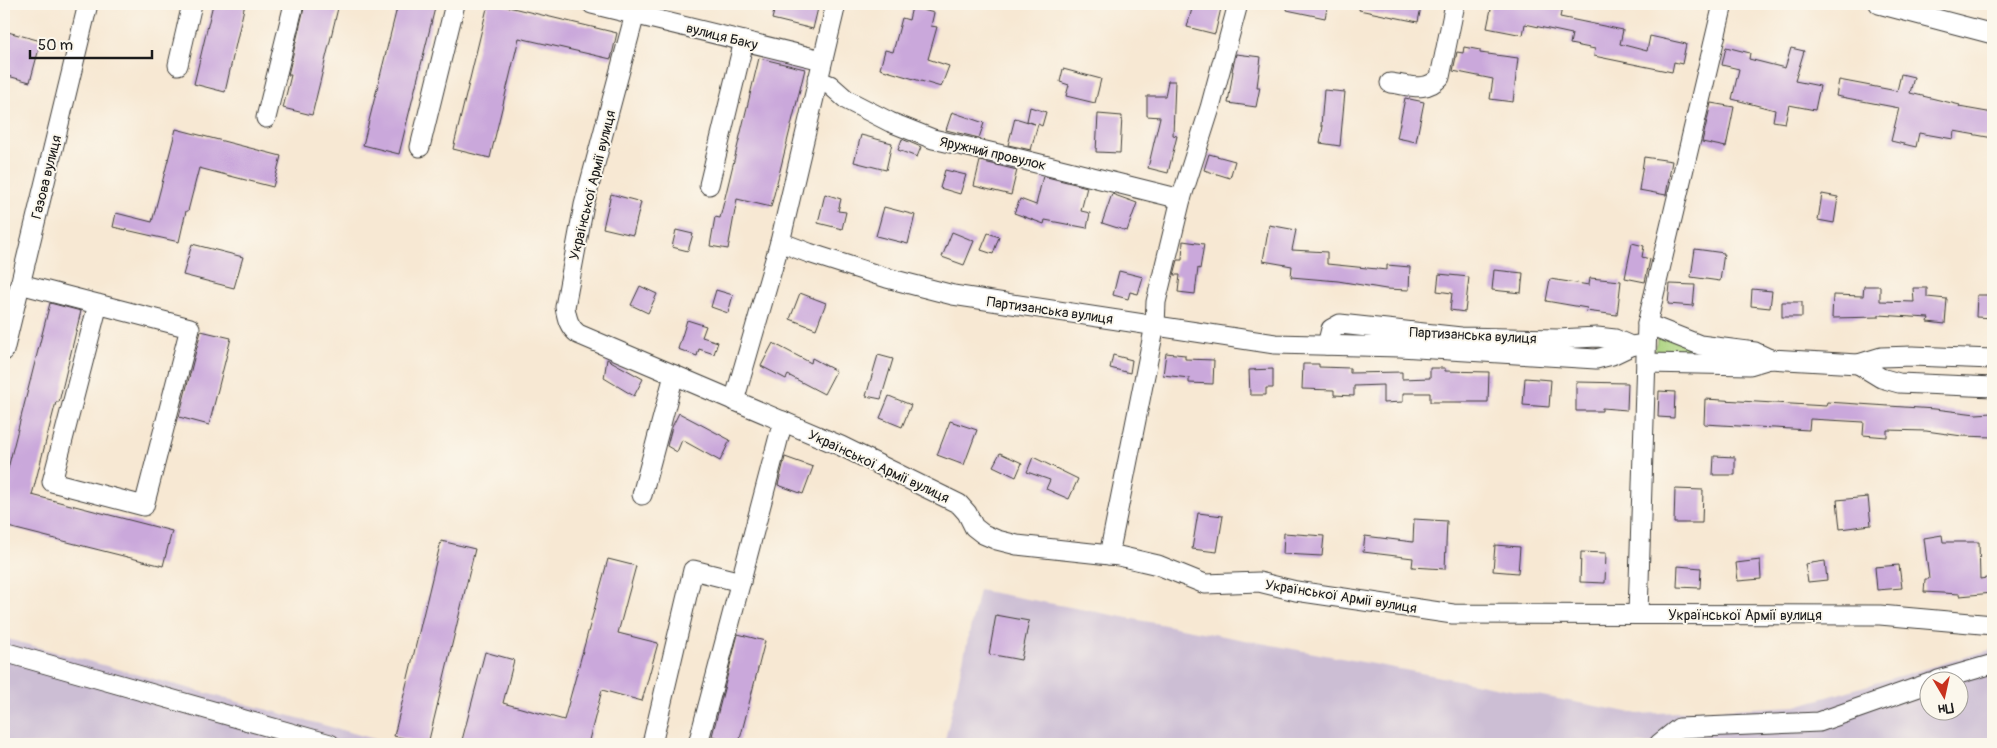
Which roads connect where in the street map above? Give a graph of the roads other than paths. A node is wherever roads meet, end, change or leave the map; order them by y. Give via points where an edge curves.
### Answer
1 (88, 4) edge
2 (192, 4) edge
3 (294, 4) edge
4 (455, 4) edge
5 (592, 4) edge
6 (836, 4) edge
7 (1238, 4) edge
8 (1455, 4) edge
9 (1723, 4) edge
10 (1879, 4) edge
11 (657, 12) edge
12 (635, 14) junction
13 (1993, 34) edge
14 (744, 41) junction
15 (822, 60) junction
16 (178, 65) dead end
17 (817, 80) junction
18 (1390, 83) dead end
19 (266, 118) dead end
20 (420, 147) dead end
21 (709, 185) dead end
22 (1181, 199) junction
23 (780, 242) junction
24 (20, 284) junction
25 (98, 304) junction
26 (1647, 324) junction
27 (1155, 325) junction
28 (1639, 345) junction
29 (4, 351) edge
30 (1770, 359) junction
31 (1993, 359) edge
32 (1646, 363) junction
33 (1858, 364) junction
34 (674, 375) junction
35 (1993, 387) edge
36 (734, 400) junction
37 (783, 421) junction
38 (642, 495) dead end
39 (1109, 555) junction
40 (741, 582) junction
41 (1638, 614) junction
42 (1993, 625) edge
43 (4, 652) edge
44 (1993, 664) edge
45 (1970, 671) edge
46 (1920, 687) edge
47 (330, 744) edge
48 (652, 744) edge
49 (698, 744) edge
50 (1659, 744) edge

1 - 24 street, Газова вулиця
2 - 16 street
3 - 19 street
4 - 20 street
5 - 12 street, вулиця Баку
6 - 15 street
7 - 22 street
8 - 18 street via 1440,77 1433,85 1424,87
9 - 26 street
10 - 13 street
11 - 12 street, вулиця Баку
11 - 14 street, вулиця Баку
12 - 34 street, Української Армії вулиця via 584,205 565,307 571,329 578,334
14 - 15 street, вулиця Баку
14 - 21 street
15 - 17 street
17 - 22 street, Яружний провулок via 890,122 933,139
17 - 23 street
22 - 27 street via 1156,302
23 - 27 street, Партизанська вулиця via 809,254 954,296
23 - 36 street
24 - 25 street
24 - 29 street, Газова вулиця
25 - 25 street via 190,328 144,506 52,482
26 - 28 street
26 - 30 street via 1700,345 1755,352
27 - 28 street, Партизанська вулиця via 1275,344 1327,345 1331,330 1340,324 1461,337 1597,337
27 - 39 street
28 - 32 street
30 - 32 street via 1750,365
30 - 33 street
31 - 33 street via 1881,357
32 - 41 street
33 - 35 street via 1881,378 1899,383
34 - 36 street, Української Армії вулиця
34 - 38 street
36 - 37 street, Української Армії вулиця
37 - 39 street, Української Армії вулиця via 959,504 974,527 997,540
37 - 40 street
39 - 41 street, Української Армії вулиця via 1158,565 1205,584 1259,582 1296,591 1453,614
40 - 48 street via 693,570
40 - 49 street
41 - 42 street, Української Армії вулиця via 1880,615
43 - 47 street
44 - 45 street
46 - 50 street via 1819,722 1679,728

